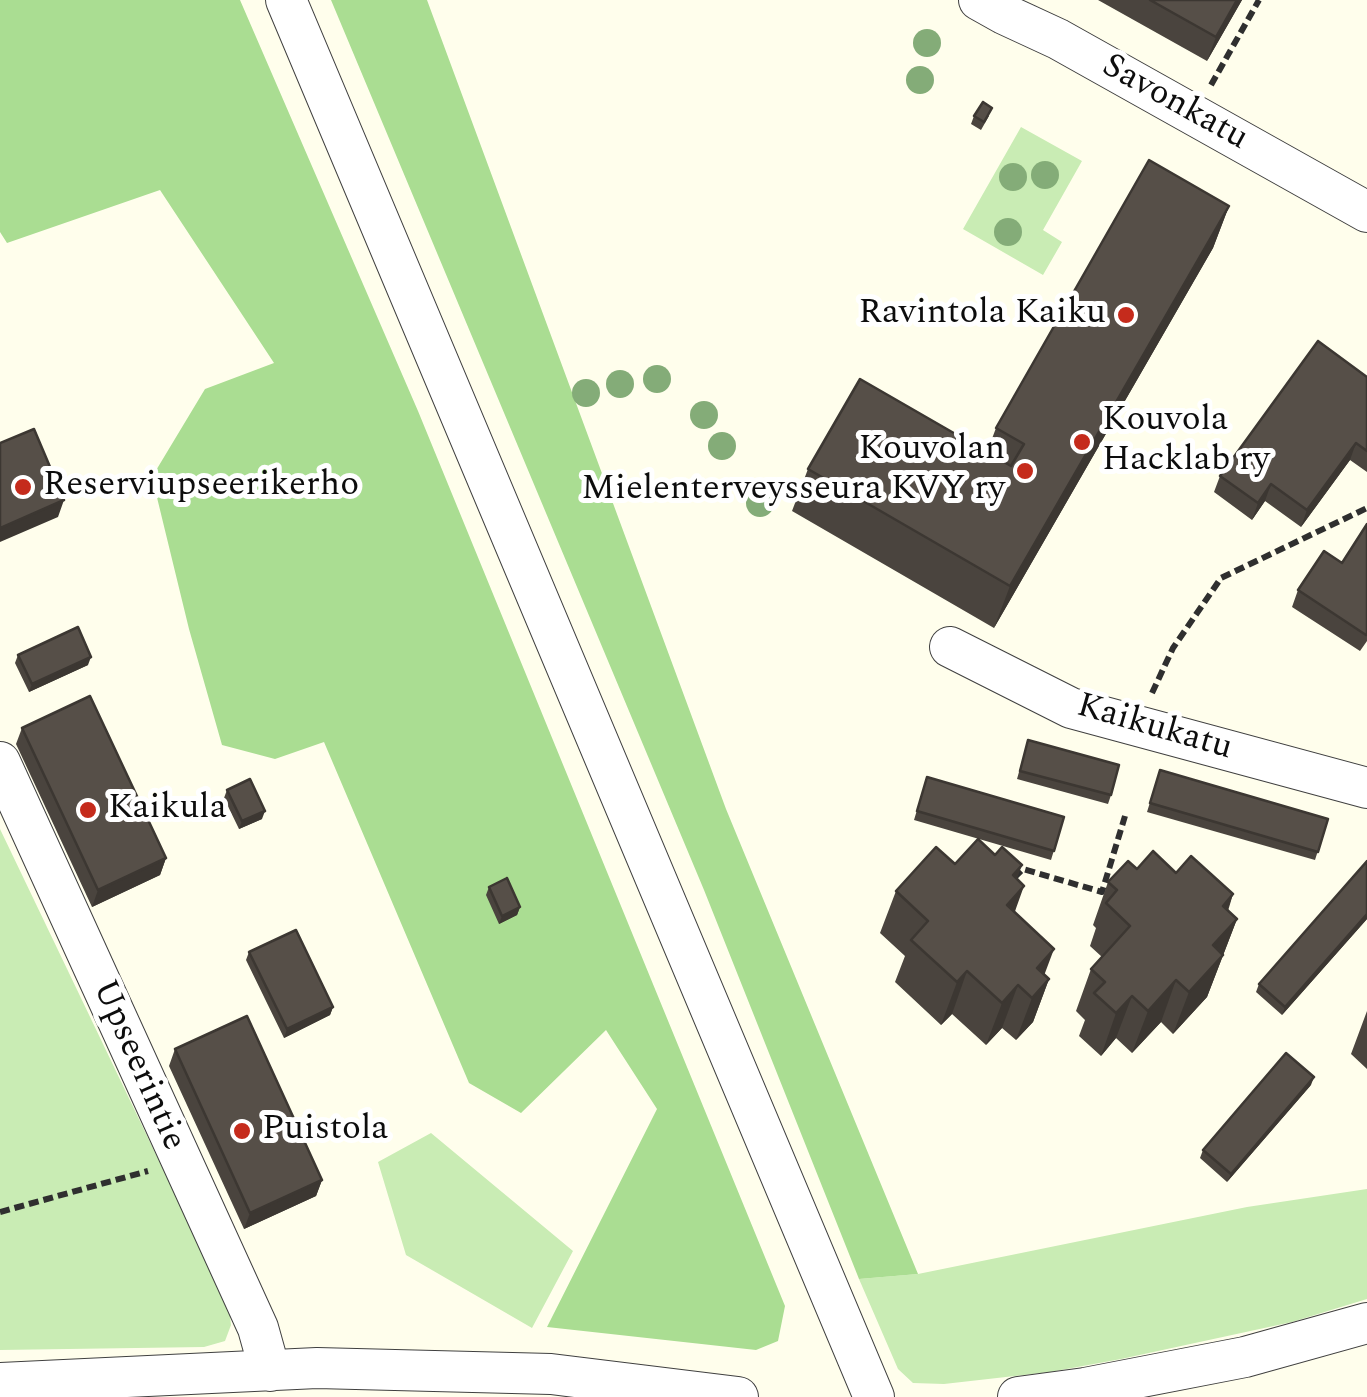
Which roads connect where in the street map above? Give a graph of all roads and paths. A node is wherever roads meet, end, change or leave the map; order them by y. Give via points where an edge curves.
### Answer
1 (286, 0) edge
2 (979, 0) edge
3 (1259, 0) edge
4 (1208, 89) dead end
5 (1364, 202) edge
6 (1367, 508) edge
7 (950, 647) dead end
8 (1138, 726) junction
9 (0, 762) edge
10 (1367, 788) edge
11 (1125, 816) dead end
12 (1003, 888) edge
13 (181, 1162) junction
14 (0, 1212) edge
15 (1367, 1323) edge
16 (270, 1371) junction
17 (0, 1383) edge
18 (738, 1397) edge
19 (874, 1397) edge
20 (1018, 1397) edge

1 - 19 street
2 - 5 street, Savonkatu
3 - 4 path
6 - 8 path via 1220,578 1173,648
7 - 8 street, Kaikukatu via 1070,708
8 - 10 street, Kaikukatu
9 - 13 street, Upseerintie
11 - 12 path via 1102,892 1023,870
13 - 14 path
13 - 16 street, Upseerintie via 258,1328
15 - 20 street via 1246,1357
16 - 17 street
16 - 18 street via 551,1374

